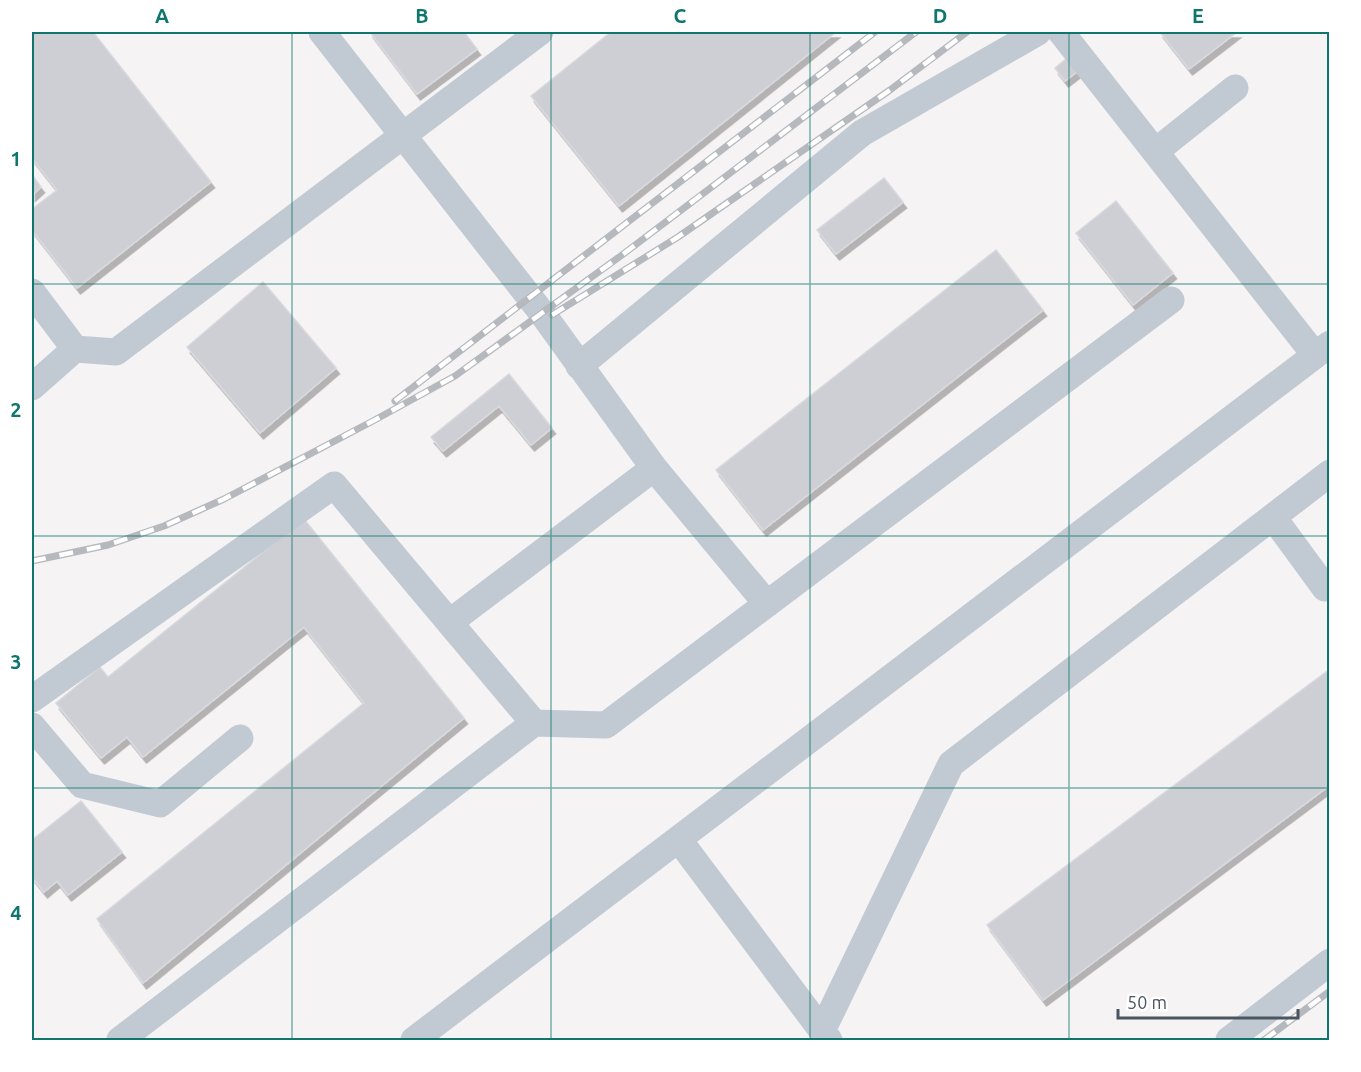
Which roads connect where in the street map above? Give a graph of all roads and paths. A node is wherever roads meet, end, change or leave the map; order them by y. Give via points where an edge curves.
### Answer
1 (322, 32) edge
2 (540, 32) edge
3 (1038, 32) edge
4 (1061, 32) edge
5 (1235, 88) dead end
6 (403, 135) junction
7 (1156, 151) junction
8 (32, 292) edge
9 (1171, 300) dead end
10 (75, 349) junction
11 (1322, 349) edge
12 (579, 366) junction
13 (32, 387) edge
14 (654, 468) junction
15 (1329, 473) edge
16 (1273, 517) junction
17 (1329, 584) edge
18 (767, 604) junction
19 (450, 622) junction
20 (32, 699) edge
21 (534, 723) junction
22 (32, 726) edge
23 (240, 738) dead end
24 (679, 840) junction
25 (1329, 962) edge
26 (826, 1036) edge
27 (120, 1041) edge
28 (414, 1041) edge
29 (1229, 1041) edge

1 - 6 lane
2 - 6 lane
3 - 12 lane via 862,133
4 - 7 lane
5 - 7 lane
6 - 10 lane via 116,352
6 - 12 lane
7 - 11 lane
8 - 10 lane
9 - 18 lane
10 - 13 lane
11 - 24 lane
12 - 14 lane
14 - 18 lane
14 - 19 lane
15 - 16 lane
16 - 17 lane via 1325,588
16 - 26 lane via 951,764
18 - 21 lane via 606,725
19 - 20 lane via 334,485
19 - 21 lane
21 - 27 lane
22 - 23 lane via 82,785 160,804
24 - 26 lane
24 - 28 lane
25 - 29 lane

